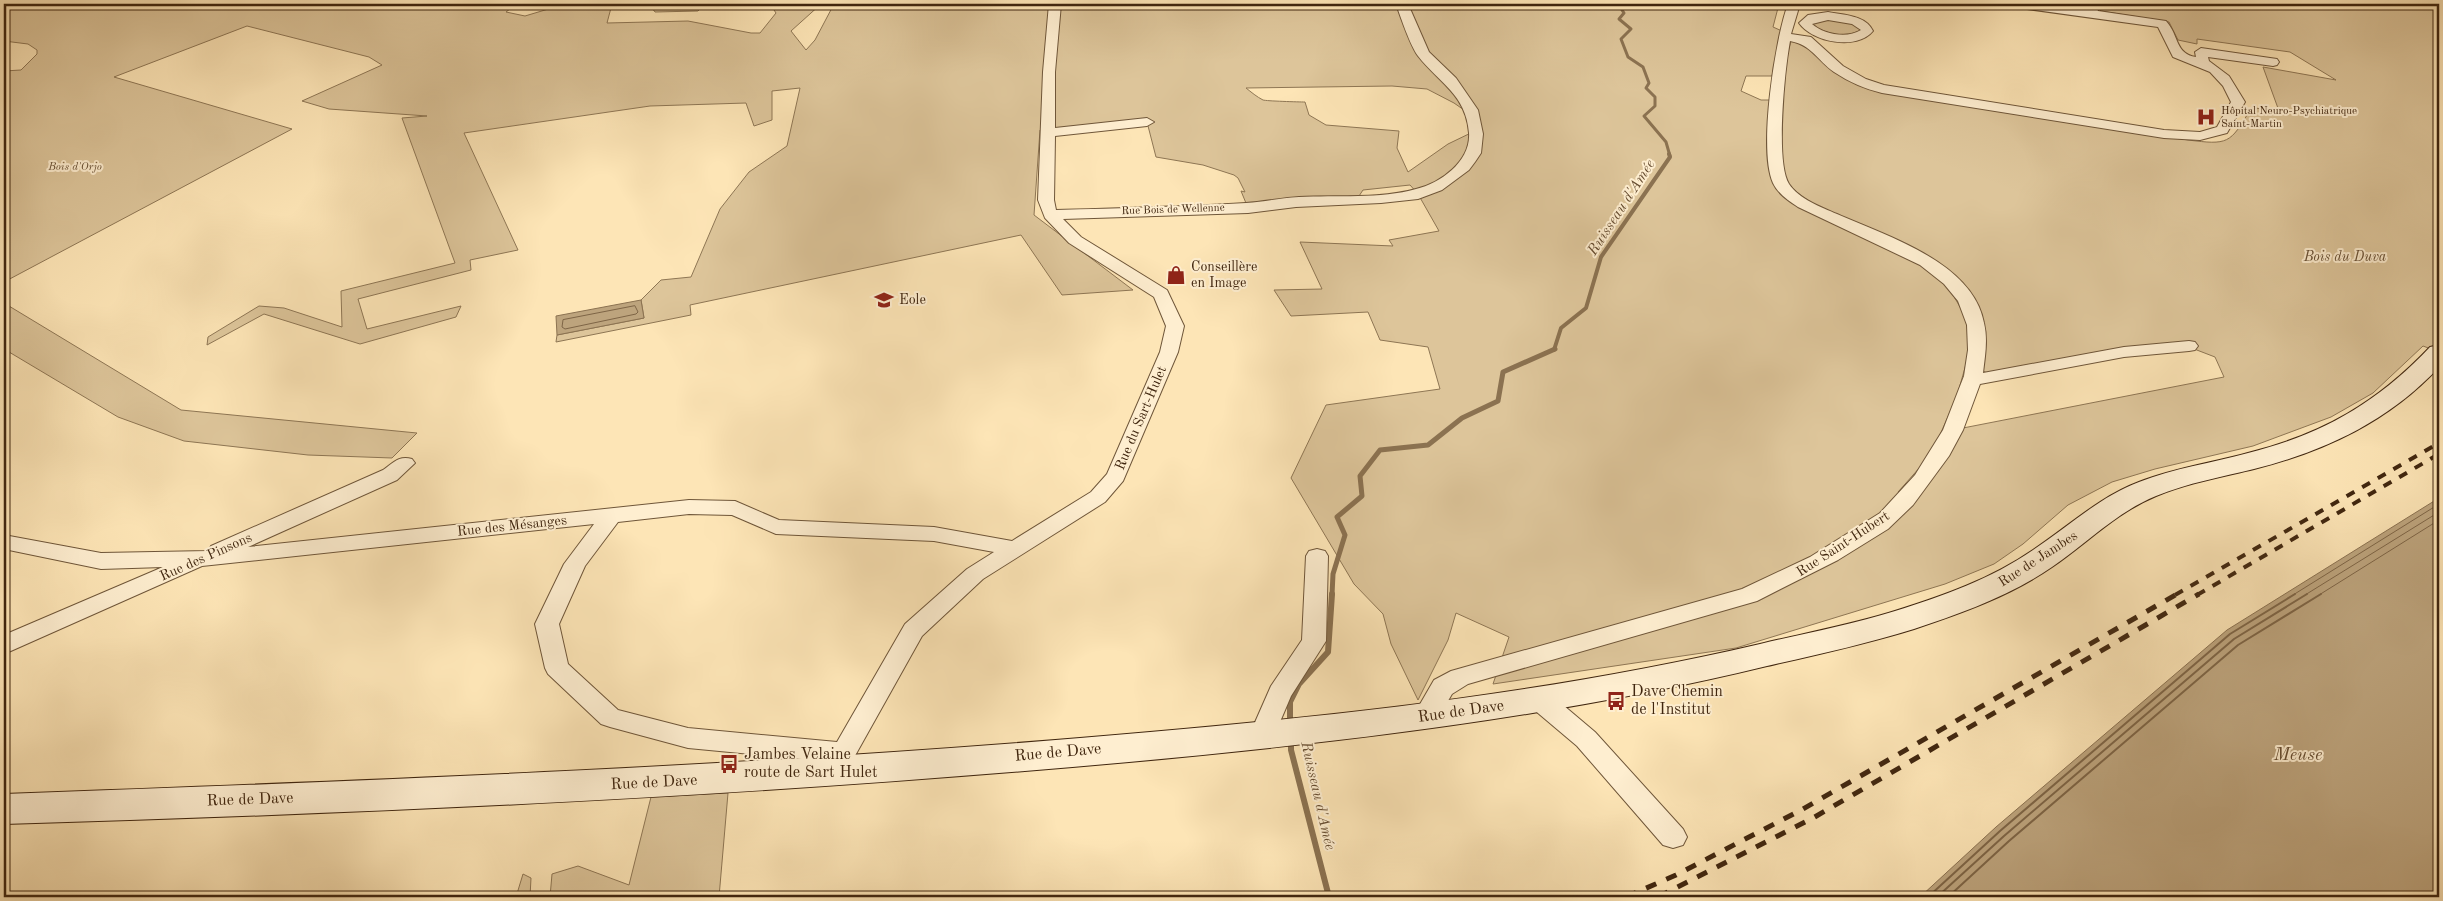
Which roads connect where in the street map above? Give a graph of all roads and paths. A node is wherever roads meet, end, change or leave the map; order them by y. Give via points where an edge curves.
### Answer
1 (1055, 4) edge
2 (1402, 4) edge
3 (2013, 4) edge
4 (2089, 9) edge
5 (1793, 21) edge
6 (2272, 62) dead end
7 (2204, 63) junction
8 (1147, 122) dead end
9 (1048, 133) junction
10 (1050, 215) junction
11 (2189, 346) dead end
12 (2439, 352) edge
13 (1973, 380) junction
14 (404, 463) dead end
15 (611, 516) junction
16 (4, 542) edge
17 (1018, 549) junction
18 (1317, 556) dead end
19 (202, 558) junction
20 (4, 645) edge
21 (1541, 701) junction
22 (1425, 718) junction
23 (1262, 736) junction
24 (838, 763) junction
25 (4, 809) edge
26 (1673, 837) dead end

1 - 9 street
2 - 10 street, Rue Bois de Wellenne via 1423,54 1451,81 1472,110 1476,134 1474,153 1464,167 1437,187 1418,194 1248,208
3 - 4 street
4 - 7 street via 2162,24 2176,53 2182,58
5 - 7 street via 1807,40 1838,69 1882,89 2182,136 2200,136 2222,130 2238,102 2215,69
5 - 13 street, Rue Saint-Hubert via 1776,103 1776,169 1780,183 1806,206 1919,257 1948,279 1966,301 1976,322 1978,342
6 - 7 street via 2201,52
8 - 9 street
9 - 10 street via 1046,200
10 - 17 street, Rue du Sart-Hulet via 1075,240 1161,294 1175,326 1169,352 1116,476 1098,497
11 - 13 street via 2124,352
12 - 21 main road, Rue de Jambes via 2396,396 2361,420 2280,453 2174,480 2131,496 2003,583 1958,602 1895,623 1756,658
13 - 22 street, Rue Saint-Hubert via 1952,433 1927,473 1887,519 1827,558 1749,595 1460,677 1443,687
14 - 19 street, Rue des Pinsons via 390,475
15 - 17 street, Rue des Mésanges via 689,507 736,508 776,527 934,534
15 - 19 street, Rue des Mésanges
15 - 24 street via 575,564 547,624 557,668 610,717 688,738
16 - 19 street, Rue des Mésanges via 101,561
17 - 24 street, Rue du Sart-Hulet via 975,574 913,630
18 - 23 street via 1314,641 1280,693
19 - 20 street, Rue des Pinsons
21 - 22 main road, Rue de Dave
21 - 26 street via 1586,739
22 - 23 main road, Rue de Dave
23 - 24 main road, Rue de Dave
24 - 25 main road, Rue de Dave via 638,784

